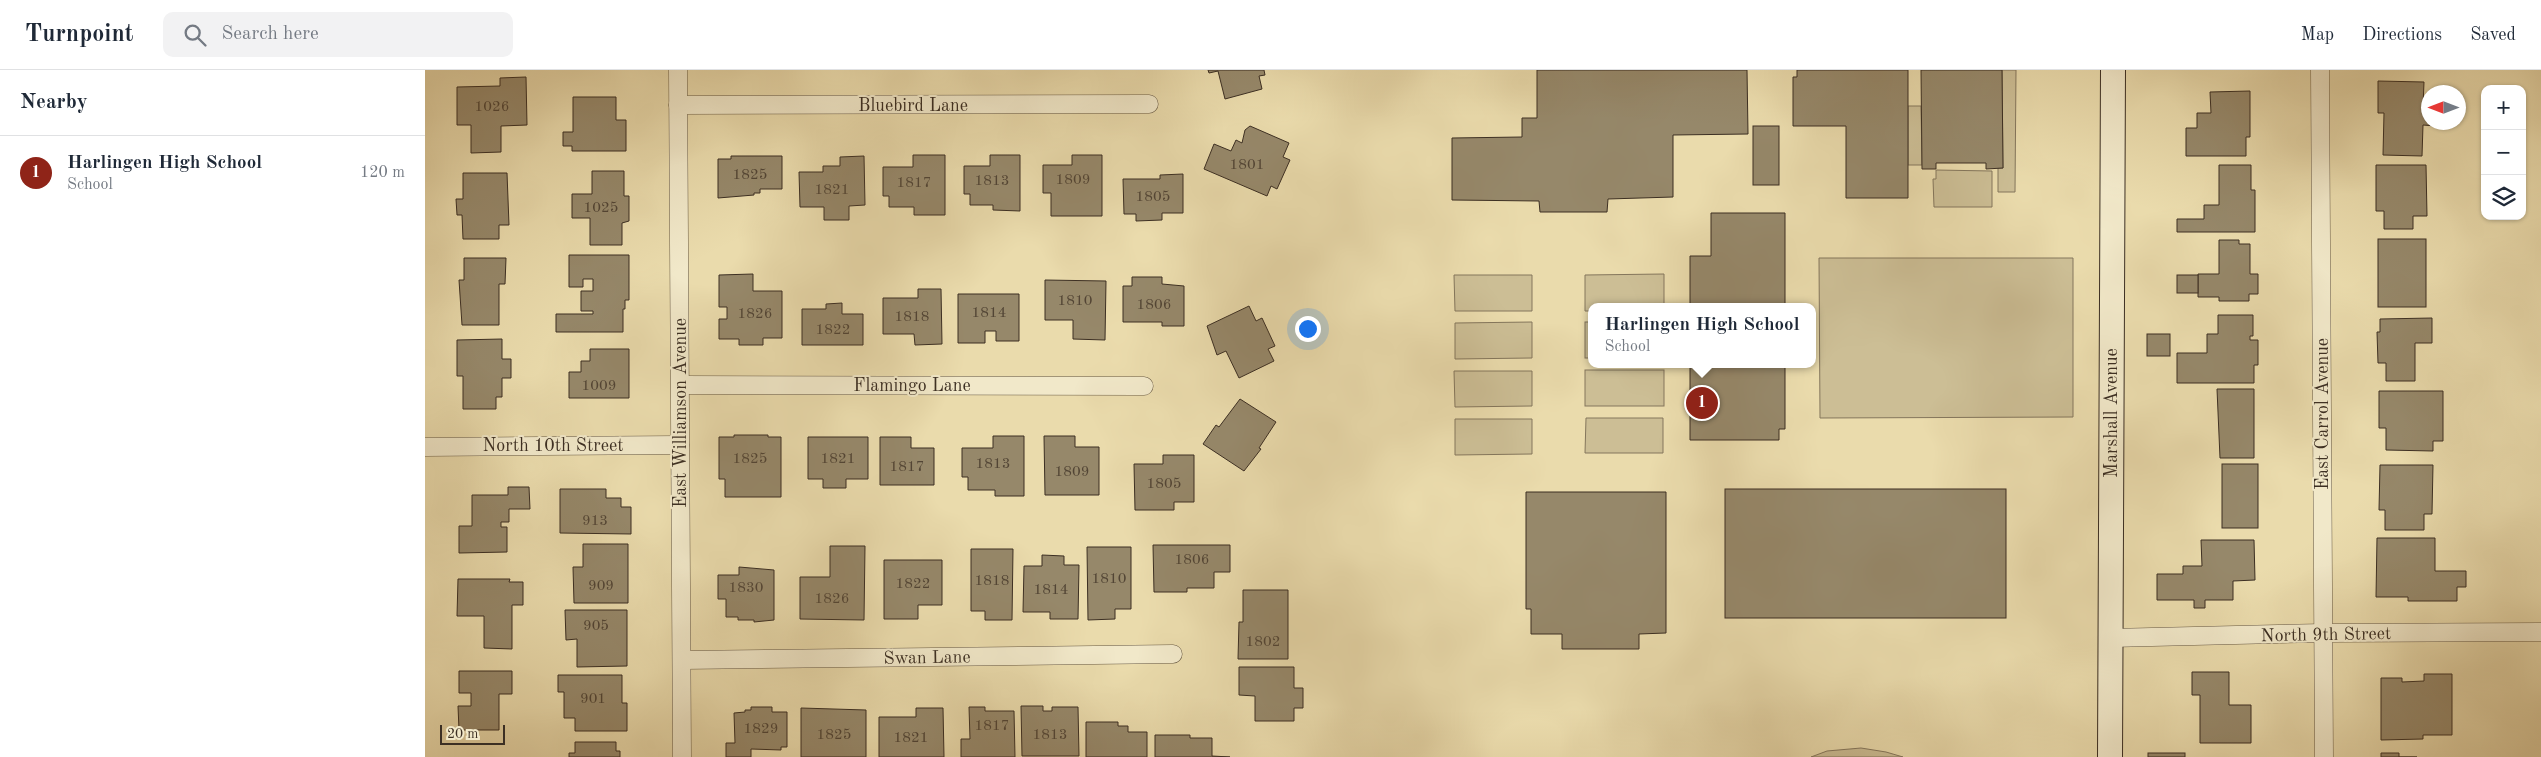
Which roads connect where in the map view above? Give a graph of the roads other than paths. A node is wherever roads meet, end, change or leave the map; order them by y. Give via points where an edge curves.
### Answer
1 (678, 70) edge
2 (2113, 70) edge
3 (2320, 70) edge
4 (1149, 104) dead end
5 (677, 105) junction
6 (681, 385) junction
7 (1144, 386) dead end
8 (681, 445) junction
9 (425, 447) edge
10 (2541, 632) edge
11 (2323, 633) junction
12 (2110, 638) junction
13 (1173, 654) dead end
14 (681, 660) junction
15 (682, 757) edge
16 (2110, 757) edge
17 (2324, 757) edge

1 - 5 street, East Williamson Avenue
2 - 12 street, Marshall Avenue
3 - 11 street, East Carrol Avenue
4 - 5 street, Bluebird Lane
5 - 6 street, East Williamson Avenue
6 - 7 street, Flamingo Lane
6 - 8 street, East Williamson Avenue
8 - 9 street, North 10th Street
8 - 14 street, East Williamson Avenue
10 - 11 street, North 9th Street
11 - 12 street, North 9th Street
11 - 17 street, East Carrol Avenue
12 - 16 street, Marshall Avenue
13 - 14 street, Swan Lane
14 - 15 street, East Williamson Avenue

